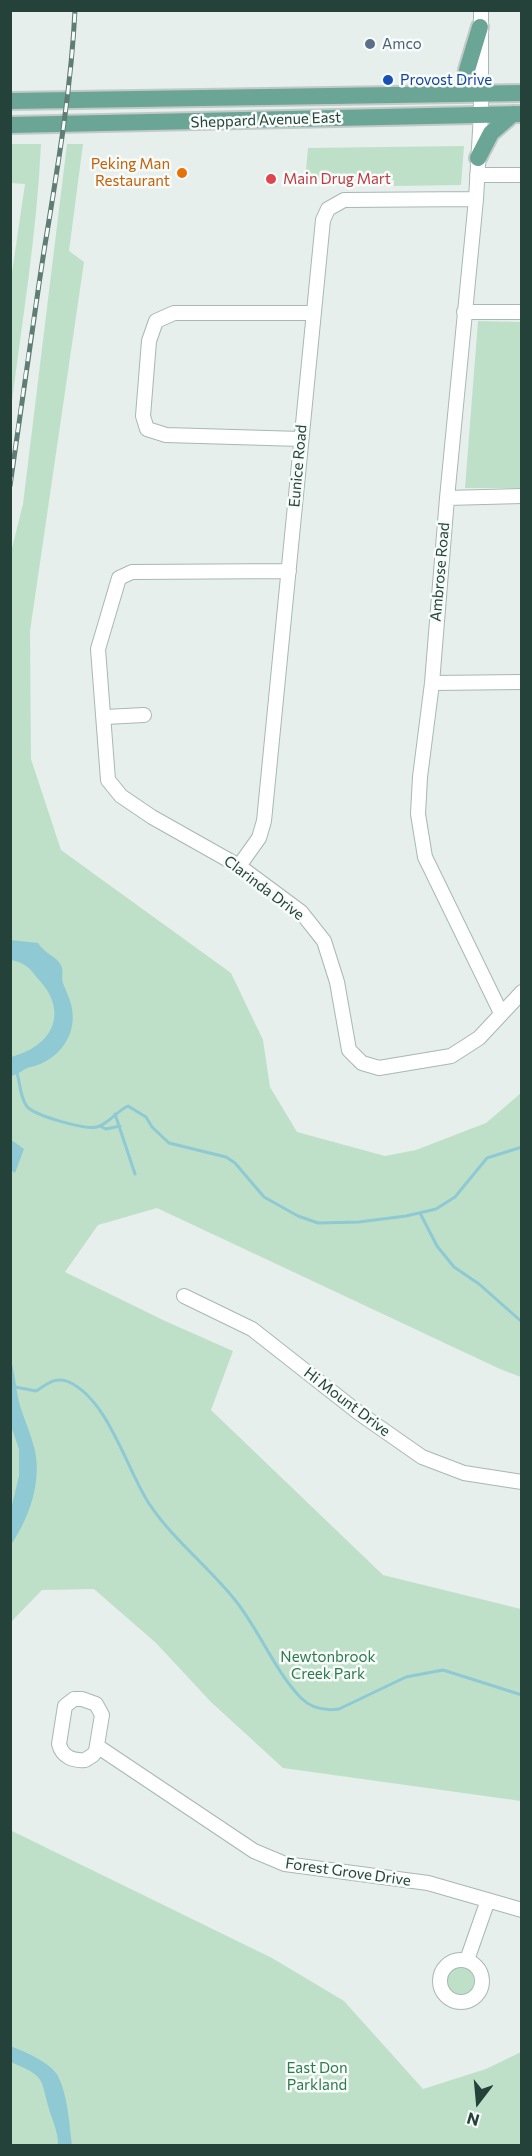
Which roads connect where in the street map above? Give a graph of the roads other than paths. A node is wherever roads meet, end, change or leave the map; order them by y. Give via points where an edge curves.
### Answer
1 (481, 19) edge
2 (464, 92) junction
3 (482, 92) junction
4 (522, 93) edge
5 (10, 101) edge
6 (481, 114) junction
7 (517, 114) edge
8 (10, 125) edge
9 (478, 158) junction
10 (477, 175) junction
11 (522, 175) edge
12 (476, 199) junction
13 (464, 312) junction
14 (522, 312) edge
15 (313, 313) junction
16 (301, 439) junction
17 (522, 496) edge
18 (447, 498) junction
19 (289, 571) junction
20 (522, 682) edge
21 (432, 683) junction
22 (144, 715) dead end
23 (105, 717) junction
24 (239, 867) junction
25 (522, 992) edge
26 (501, 1013) junction
27 (184, 1296) dead end
28 (522, 1482) edge
29 (97, 1746) junction
30 (488, 1900) junction
31 (522, 1910) edge
32 (467, 1960) dead end

1 - 2 main road
1 - 3 street
2 - 3 main road, Sheppard Avenue East
2 - 5 main road, Sheppard Avenue East
3 - 4 main road, Sheppard Avenue East
3 - 6 street
6 - 7 main road, Sheppard Avenue East
6 - 8 main road, Sheppard Avenue East
6 - 9 street, Ambrose Road
7 - 9 main road via 491,133
9 - 10 street, Ambrose Road
10 - 11 street
10 - 12 street, Ambrose Road
12 - 13 street, Ambrose Road
12 - 15 street, Eunice Road via 344,200 328,209 320,233
13 - 14 street
13 - 18 street, Ambrose Road
15 - 16 street, Eunice Road
15 - 16 street via 174,313 156,321 149,341 143,416 147,429 166,435
16 - 19 street, Eunice Road
17 - 18 street
18 - 21 street, Ambrose Road
19 - 23 street, Clarinda Drive via 132,573 119,578 98,649
19 - 24 street, Eunice Road via 264,821 259,838
20 - 21 street
21 - 26 street, Ambrose Road via 418,814 425,856
22 - 23 street
23 - 24 street, Clarinda Drive via 108,780 121,796
24 - 26 street, Clarinda Drive via 301,912 324,941 338,982 349,1050 362,1063 379,1068 451,1056 479,1038
25 - 26 street, Clarinda Drive
27 - 28 street, Hi Mount Drive via 252,1329 422,1457 464,1473
29 - 29 street via 100,1710 89,1701 69,1701 63,1712 60,1750 68,1757 86,1760
29 - 30 street, Forest Grove Drive via 254,1851 285,1864 428,1883
30 - 31 street, Forest Grove Drive
30 - 32 street

